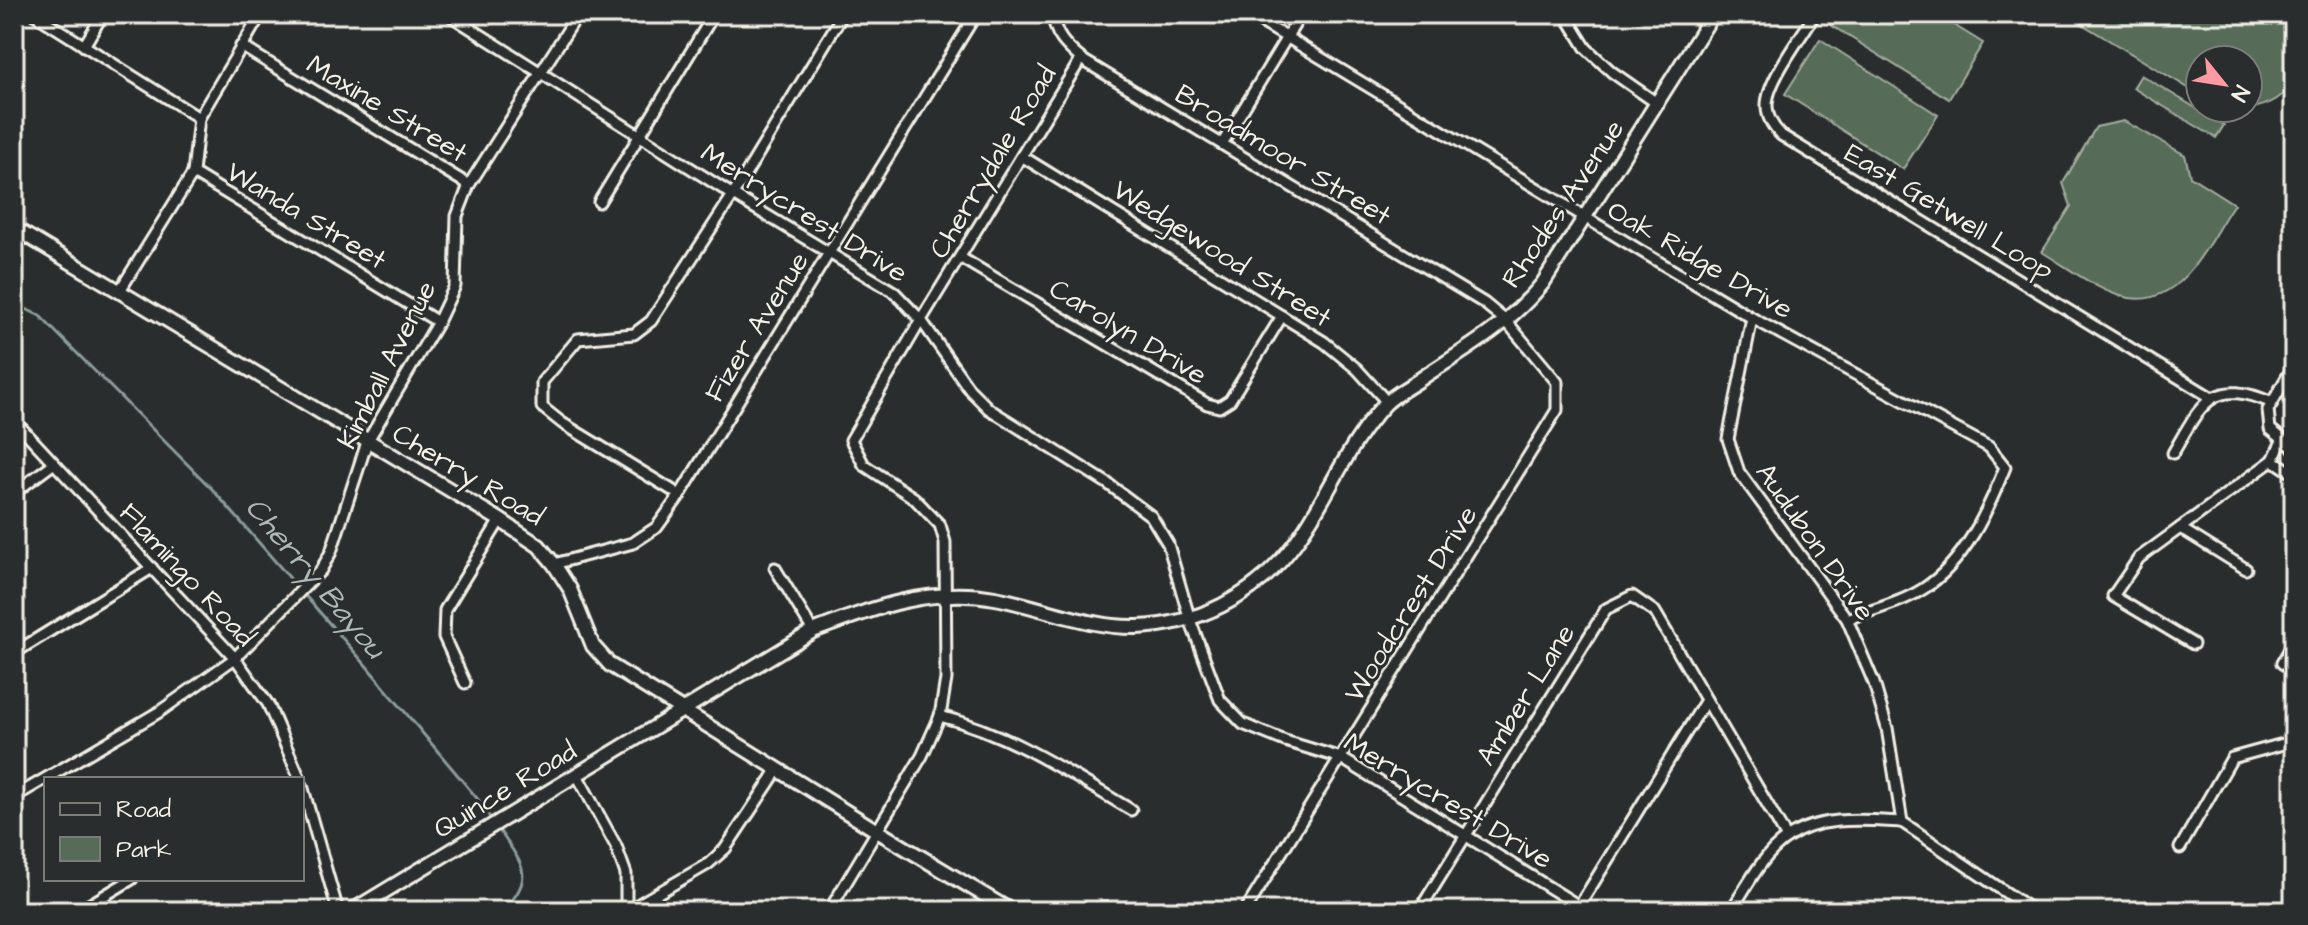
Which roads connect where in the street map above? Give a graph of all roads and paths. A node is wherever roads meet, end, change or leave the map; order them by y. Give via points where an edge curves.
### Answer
1 (34, 14) edge
2 (103, 14) edge
3 (261, 14) edge
4 (448, 14) edge
5 (578, 14) edge
6 (714, 14) edge
7 (843, 14) edge
8 (976, 14) edge
9 (1053, 14) edge
10 (1248, 14) edge
11 (1301, 14) edge
12 (1484, 14) edge
13 (1494, 14) edge
14 (1565, 14) edge
15 (1713, 14) edge
16 (1815, 14) edge
17 (1286, 37) junction
18 (84, 46) junction
19 (241, 46) junction
20 (1081, 59) junction
21 (542, 72) junction
22 (1658, 104) junction
23 (199, 118) junction
24 (640, 135) junction
25 (1222, 144) junction
26 (1023, 157) junction
27 (193, 173) junction
28 (469, 185) junction
29 (733, 195) junction
30 (599, 202) dead end
31 (1584, 217) junction
32 (14, 228) edge
33 (829, 252) junction
34 (961, 258) junction
35 (119, 292) junction
36 (1282, 316) junction
37 (1752, 318) junction
38 (921, 320) junction
39 (438, 322) junction
40 (1507, 322) junction
41 (2294, 365) edge
42 (2212, 398) junction
43 (1387, 402) junction
44 (2272, 403) junction
45 (14, 420) edge
46 (2282, 441) junction
47 (367, 442) junction
48 (2294, 448) edge
49 (2173, 453) dead end
50 (2273, 460) junction
51 (53, 464) junction
52 (2294, 474) edge
53 (14, 493) edge
54 (680, 495) junction
55 (500, 520) junction
56 (2180, 528) junction
57 (554, 564) junction
58 (152, 568) junction
59 (775, 568) dead end
60 (2246, 569) dead end
61 (946, 595) junction
62 (1847, 619) junction
63 (1190, 620) junction
64 (813, 631) junction
65 (2294, 642) edge
66 (2193, 644) dead end
67 (14, 653) edge
68 (235, 658) junction
69 (2294, 671) edge
70 (465, 683) dead end
71 (1706, 700) junction
72 (683, 711) junction
73 (940, 716) junction
74 (2294, 741) edge
75 (1341, 758) junction
76 (778, 769) junction
77 (577, 775) junction
78 (48, 777) edge
79 (299, 777) edge
80 (44, 779) edge
81 (304, 792) edge
82 (14, 797) edge
83 (1131, 810) dead end
84 (1902, 822) junction
85 (877, 831) junction
86 (1465, 835) junction
87 (1787, 838) junction
88 (2180, 848) dead end
89 (129, 881) edge
90 (1578, 908) edge
91 (79, 911) edge
92 (338, 911) edge
93 (352, 911) edge
94 (626, 911) edge
95 (829, 911) edge
96 (1011, 911) edge
97 (1245, 911) edge
98 (1419, 911) edge
99 (1731, 911) edge
100 (2033, 911) edge

1 - 18 street
2 - 18 street
3 - 19 street
4 - 21 street, Merrycrest Drive
5 - 21 street, Kimball Avenue
6 - 24 street
7 - 29 street
8 - 33 street, Fizer Avenue
9 - 20 street, Broadmoor Street via 1061,41
10 - 17 street, Oak Ridge Drive
11 - 17 street
12 - 13 street
14 - 22 street via 1586,48
15 - 22 main road, Rhodes Avenue
16 - 42 street, East Getwell Loop via 1771,87 1768,115 1781,135
17 - 25 street
17 - 31 street, Oak Ridge Drive
18 - 23 street
19 - 23 street
19 - 28 street, Maxine Street
20 - 25 street, Broadmoor Street
20 - 26 street, Cherrydale Road
21 - 24 street, Merrycrest Drive
21 - 28 street, Kimball Avenue
22 - 31 main road, Rhodes Avenue
23 - 27 street
24 - 29 street, Merrycrest Drive
24 - 30 street
25 - 40 street, Broadmoor Street
26 - 34 street, Cherrydale Road
26 - 36 street, Wedgewood Street
27 - 35 street
27 - 39 street, Wanda Street
28 - 39 street, Kimball Avenue via 457,216 455,286
29 - 33 street, Merrycrest Drive
29 - 54 street via 651,321 634,334 578,339 542,382 542,407
31 - 37 street, Oak Ridge Drive
31 - 40 main road, Rhodes Avenue via 1543,283
32 - 35 main road, Cherry Road
33 - 38 street, Merrycrest Drive via 894,292
33 - 54 street, Fizer Avenue
34 - 36 street, Carolyn Drive via 1219,407 1230,400
34 - 38 street, Cherrydale Road
35 - 47 main road, Cherry Road
36 - 43 street, Wedgewood Street via 1357,369
37 - 62 street, Audubon Drive via 1728,439 1739,472
37 - 62 street, Oak Ridge Drive via 1989,447 2005,467 1993,499 1953,565 1922,590
38 - 61 street, Cherrydale Road via 851,440 864,465 914,498 940,525
38 - 63 street, Merrycrest Drive via 989,409 1151,516 1168,544
39 - 47 street, Kimball Avenue
40 - 43 main road, Rhodes Avenue
40 - 75 street, Woodcrest Drive via 1557,382 1557,410
41 - 44 street
42 - 44 street via 2240,392
42 - 49 street
43 - 63 main road, Rhodes Avenue via 1289,551 1254,586
44 - 46 street via 2270,429
45 - 51 street, Flamingo Road
46 - 48 street
46 - 50 street
47 - 55 main road, Cherry Road
47 - 68 street, Kimball Avenue via 331,552 314,580
50 - 52 street
50 - 56 street
51 - 53 street
51 - 58 street, Flamingo Road
54 - 57 street, Fizer Avenue via 657,527 633,543
55 - 57 main road, Cherry Road via 539,546
55 - 70 street via 445,610 444,637
56 - 60 street
56 - 66 street via 2139,558 2113,596
57 - 72 main road, Cherry Road via 593,646 610,665
58 - 67 street
58 - 68 street, Flamingo Road
59 - 64 street
61 - 63 main road, Rhodes Avenue via 993,598 1098,626
61 - 64 main road, Rhodes Avenue via 884,604
61 - 73 street, Cherrydale Road via 946,679
62 - 84 street, Audubon Drive via 1887,728
63 - 75 street, Merrycrest Drive via 1220,700 1243,724
64 - 72 main road, Rhodes Avenue
65 - 69 street via 2282,663
68 - 78 street, Kimball Avenue via 159,712
68 - 79 street, Flamingo Road via 268,704
71 - 86 street, Amber Lane via 1655,612 1632,596 1606,609
71 - 87 street
71 - 90 street
72 - 76 main road, Cherry Road
72 - 77 main road, Quince Road
73 - 83 street via 1016,742
73 - 85 street, Cherrydale Road
74 - 88 street via 2232,758
75 - 86 street, Merrycrest Drive
75 - 97 street, Woodcrest Drive
76 - 85 main road, Cherry Road
76 - 94 street via 725,849
77 - 93 main road, Quince Road
77 - 94 street via 621,860
80 - 82 street, Kimball Avenue
81 - 92 street
84 - 87 street via 1845,820
84 - 100 street
85 - 95 street, Cherrydale Road
85 - 96 main road, Cherry Road
86 - 90 street, Merrycrest Drive
86 - 98 street, Amber Lane
87 - 99 street via 1758,867
89 - 91 street

